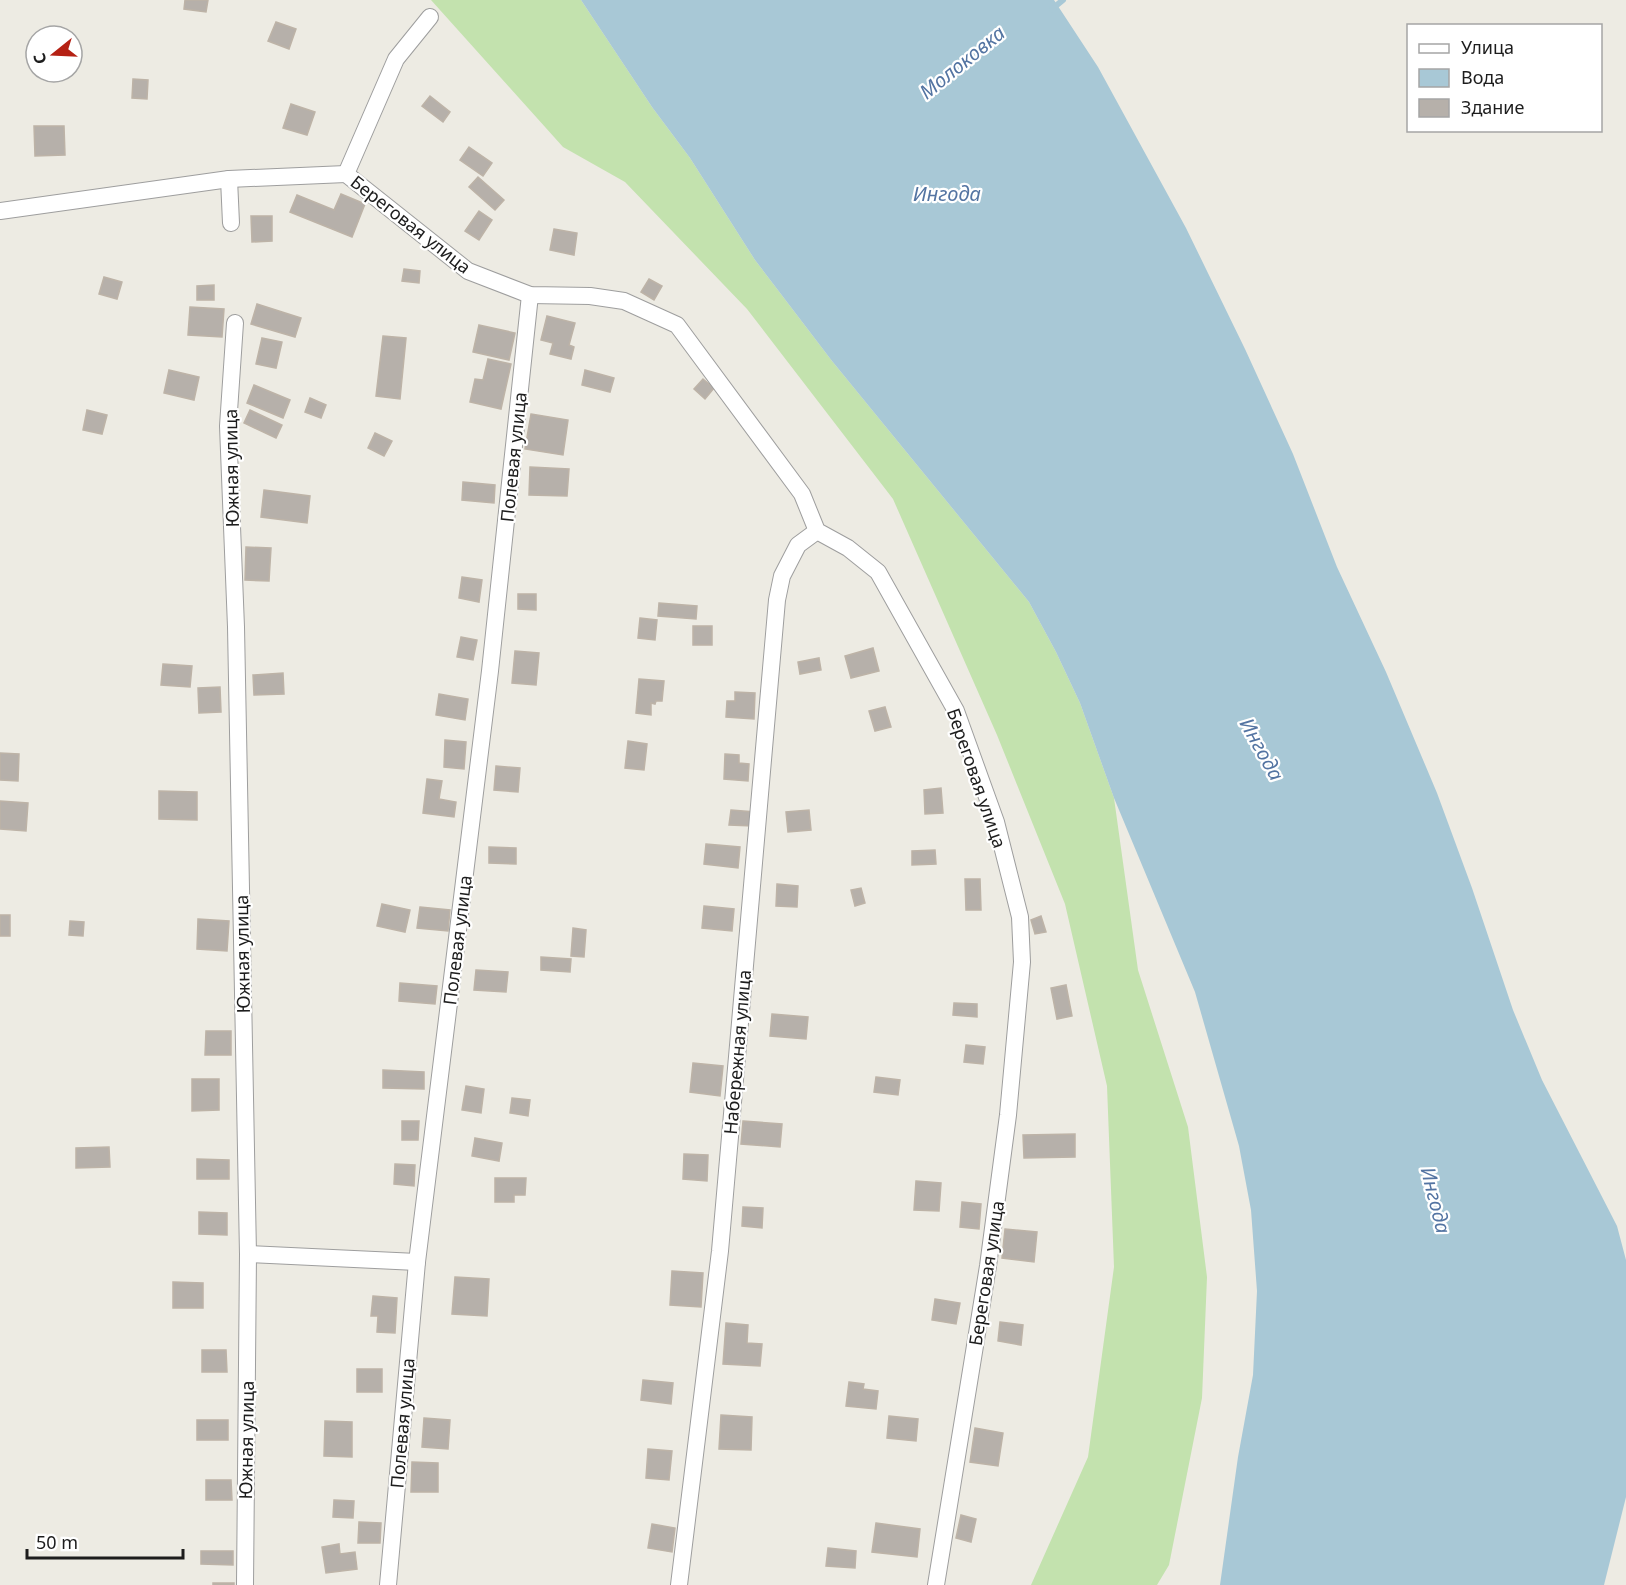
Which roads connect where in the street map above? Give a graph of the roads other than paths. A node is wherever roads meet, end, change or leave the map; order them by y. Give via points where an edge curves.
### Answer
1 (430, 17) dead end
2 (346, 174) junction
3 (229, 179) junction
4 (0, 211) edge
5 (231, 223) dead end
6 (530, 295) junction
7 (235, 322) dead end
8 (817, 531) junction
9 (248, 1254) junction
10 (417, 1262) junction
11 (244, 1585) edge
12 (388, 1585) edge
13 (679, 1585) edge
14 (936, 1585) edge

1 - 2 street via 396,59
2 - 3 street
2 - 6 street, Береговая улица via 468,271
3 - 4 street
3 - 5 street
6 - 8 street, Береговая улица via 624,301 677,325 802,494
6 - 10 street, Полевая улица via 490,671
7 - 9 street, Южная улица via 228,426
8 - 13 street, Набережная улица via 798,545 777,600 720,1251
8 - 14 street, Береговая улица via 848,548 878,572 956,711 996,822 1020,917 1022,962 1008,1115 988,1266
9 - 10 street
9 - 11 street, Южная улица
10 - 12 street, Полевая улица

